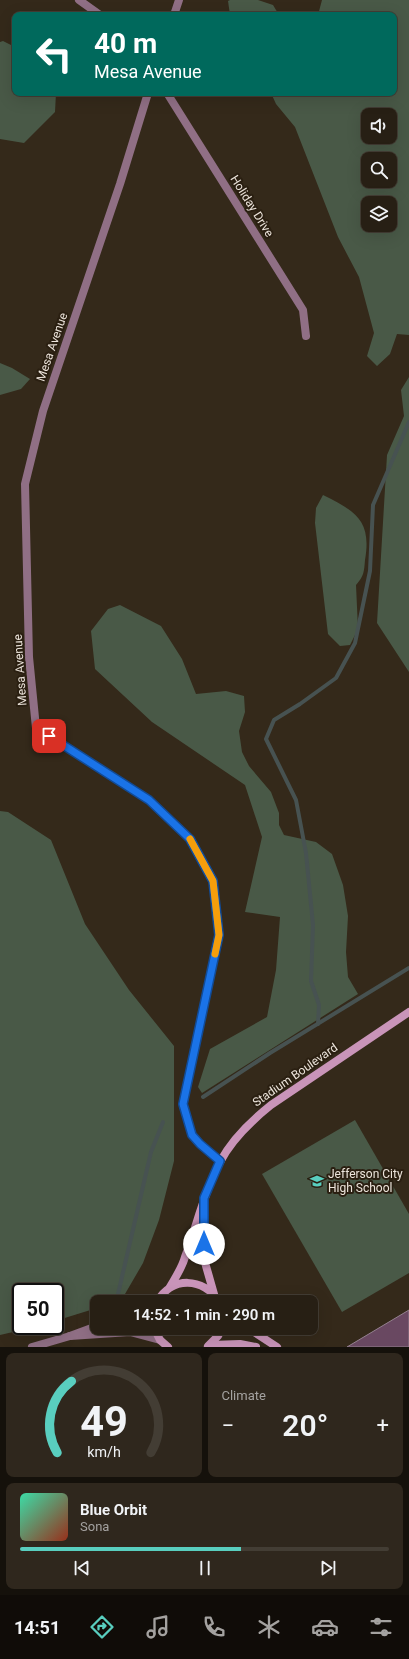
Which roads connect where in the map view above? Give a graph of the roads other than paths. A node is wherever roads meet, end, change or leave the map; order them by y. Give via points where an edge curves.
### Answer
1 (79, 0) edge
2 (180, 0) edge
3 (96, 12) edge
4 (175, 12) edge
5 (147, 96) edge
6 (169, 96) edge
7 (306, 336) dead end
8 (409, 1012) edge
9 (220, 1161) junction
10 (204, 1198) junction
11 (170, 1288) junction
12 (214, 1294) joint
13 (161, 1295) edge
14 (90, 1329) edge
15 (158, 1335) edge
16 (218, 1335) edge
17 (259, 1335) edge
18 (70, 1336) junction
19 (160, 1340) junction
20 (209, 1346) edge
21 (32, 1347) edge
22 (168, 1347) edge
23 (256, 1347) edge
24 (277, 1347) edge

1 - 3 street
2 - 4 street
5 - 9 street, Mesa Avenue via 44,411 25,484 29,657 36,728 149,800 190,839 213,881 219,935 183,1104 192,1135
6 - 7 street, Holiday Drive via 303,310
8 - 9 main road, Stadium Boulevard via 271,1105 252,1120
9 - 10 main road, Stadium Boulevard
10 - 11 main road, Stadium Boulevard via 185,1259
10 - 12 main road, Stadium Boulevard via 204,1259
11 - 12 main road via 181,1283 193,1283 204,1286
11 - 13 main road
14 - 18 street
15 - 19 main road
16 - 20 main road
17 - 24 main road
18 - 19 street via 130,1332
18 - 21 street
19 - 22 main road
20 - 23 main road via 240,1344

